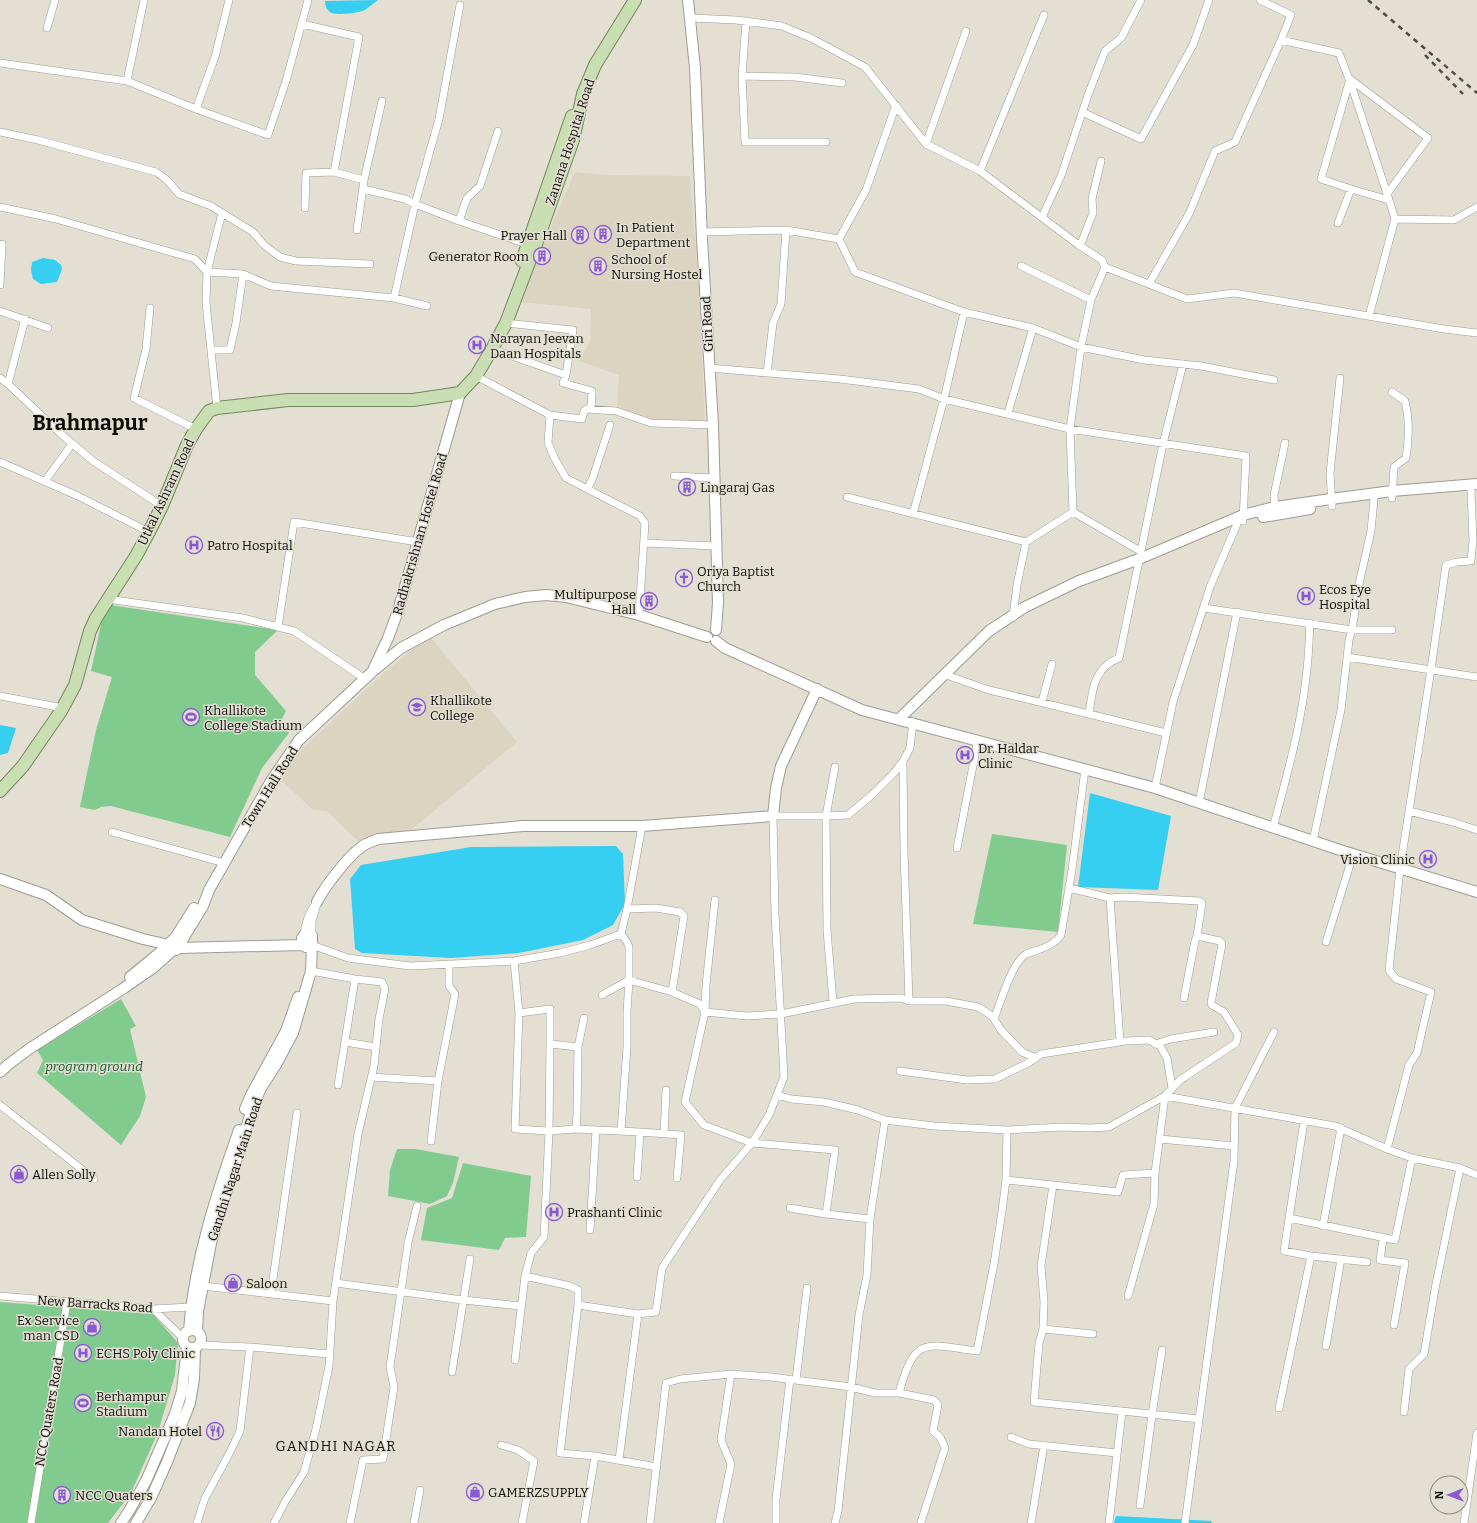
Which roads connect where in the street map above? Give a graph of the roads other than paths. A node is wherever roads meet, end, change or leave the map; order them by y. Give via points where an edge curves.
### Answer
1 (55, 0) edge
2 (144, 0) edge
3 (229, 0) edge
4 (308, 0) edge
5 (631, 0) edge
6 (688, 0) edge
7 (1141, 0) edge
8 (1209, 0) edge
9 (1260, 0) edge
10 (460, 5) dead end
11 (1044, 15) dead end
12 (691, 18) junction
13 (746, 21) junction
14 (302, 24) junction
15 (47, 28) dead end
16 (966, 31) dead end
17 (1281, 40) junction
18 (0, 63) edge
19 (742, 76) junction
20 (1350, 79) junction
21 (127, 81) junction
22 (842, 83) dead end
23 (382, 101) dead end
24 (896, 105) junction
25 (196, 109) junction
26 (1082, 112) junction
27 (498, 131) dead end
28 (0, 132) edge
29 (826, 142) dead end
30 (926, 144) junction
31 (1101, 162) dead end
32 (980, 171) junction
33 (334, 172) junction
34 (364, 180) junction
35 (363, 189) junction
36 (1351, 189) junction
37 (1388, 197) junction
38 (415, 204) junction
39 (0, 207) edge
40 (305, 208) dead end
41 (1477, 209) edge
42 (222, 213) junction
43 (1042, 217) junction
44 (1394, 219) junction
45 (459, 221) junction
46 (1338, 223) dead end
47 (357, 230) dead end
48 (786, 230) junction
49 (701, 232) junction
50 (839, 239) junction
51 (2, 244) dead end
52 (527, 244) junction
53 (1080, 246) junction
54 (370, 264) dead end
55 (1021, 266) dead end
56 (1105, 268) junction
57 (207, 272) junction
58 (243, 274) junction
59 (1149, 284) junction
60 (0, 285) edge
61 (394, 298) junction
62 (1091, 300) junction
63 (427, 306) dead end
64 (150, 308) dead end
65 (0, 311) edge
66 (964, 312) junction
67 (1368, 316) junction
68 (25, 319) junction
69 (506, 323) junction
70 (48, 328) dead end
71 (1033, 328) junction
72 (1477, 333) edge
73 (1081, 347) junction
74 (492, 349) junction
75 (211, 350) junction
76 (1183, 364) junction
77 (709, 368) junction
78 (767, 373) junction
79 (566, 375) junction
80 (0, 378) edge
81 (472, 378) junction
82 (1340, 378) dead end
83 (1274, 380) dead end
84 (8, 384) junction
85 (1392, 392) dead end
86 (460, 393) junction
87 (944, 399) junction
88 (217, 408) junction
89 (591, 410) junction
90 (1008, 413) junction
91 (550, 415) junction
92 (610, 425) dead end
93 (713, 426) junction
94 (196, 429) junction
95 (1070, 429) junction
96 (1285, 443) dead end
97 (72, 444) junction
98 (1163, 444) junction
99 (0, 462) edge
100 (674, 476) dead end
101 (714, 478) junction
102 (45, 481) junction
103 (1475, 488) edge
104 (587, 489) junction
105 (1392, 494) junction
106 (847, 497) dead end
107 (1374, 499) junction
108 (1332, 502) junction
109 (162, 506) junction
110 (1275, 511) junction
111 (1073, 512) junction
112 (913, 514) junction
113 (1241, 520) junction
114 (149, 532) junction
115 (418, 542) junction
116 (1026, 542) junction
117 (644, 543) junction
118 (716, 546) junction
119 (1139, 558) junction
120 (107, 599) junction
121 (1204, 608) junction
122 (1237, 612) junction
123 (639, 615) junction
124 (1013, 616) junction
125 (1310, 623) junction
126 (278, 627) junction
127 (1352, 630) junction
128 (1392, 630) dead end
129 (388, 638) junction
130 (712, 639) junction
131 (401, 648) junction
132 (1347, 657) junction
133 (1052, 664) dead end
134 (1431, 670) junction
135 (368, 676) junction
136 (949, 676) junction
137 (1477, 677) edge
138 (817, 689) junction
139 (0, 696) edge
140 (1042, 702) junction
141 (63, 708) junction
142 (1089, 714) junction
143 (906, 720) junction
144 (1166, 733) junction
145 (978, 740) junction
146 (903, 761) junction
147 (835, 767) dead end
148 (1085, 769) junction
149 (1155, 788) junction
150 (0, 791) edge
151 (1199, 803) junction
152 (1409, 811) junction
153 (773, 816) junction
154 (826, 816) junction
155 (642, 826) junction
156 (1273, 828) junction
157 (1477, 830) edge
158 (112, 832) dead end
159 (1313, 841) junction
160 (957, 848) dead end
161 (1354, 855) junction
162 (224, 863) junction
163 (1400, 869) junction
164 (0, 879) edge
165 (1068, 888) junction
166 (1477, 892) edge
167 (1110, 898) junction
168 (715, 900) dead end
169 (317, 902) joint
170 (627, 909) junction
171 (621, 934) junction
172 (1197, 936) junction
173 (306, 941) junction
174 (1326, 942) dead end
175 (175, 945) junction
176 (514, 961) junction
177 (450, 964) junction
178 (311, 971) junction
179 (354, 979) junction
180 (629, 980) junction
181 (672, 992) junction
182 (602, 995) dead end
183 (1184, 998) dead end
184 (909, 1001) junction
185 (833, 1002) junction
186 (705, 1012) junction
187 (519, 1013) junction
188 (781, 1014) junction
189 (584, 1018) dead end
190 (994, 1020) junction
191 (1214, 1032) dead end
192 (1274, 1032) dead end
193 (345, 1042) junction
194 (1120, 1042) junction
195 (550, 1044) junction
196 (1155, 1044) junction
197 (578, 1046) junction
198 (376, 1047) junction
199 (1036, 1058) junction
200 (0, 1064) edge
201 (900, 1071) dead end
202 (0, 1072) edge
203 (371, 1077) junction
204 (438, 1081) junction
205 (338, 1085) dead end
206 (1172, 1088) junction
207 (666, 1090) dead end
208 (777, 1095) junction
209 (1165, 1096) junction
210 (0, 1106) edge
211 (1235, 1109) junction
212 (297, 1113) dead end
213 (885, 1120) junction
214 (1304, 1121) junction
215 (1341, 1128) junction
216 (576, 1129) junction
217 (596, 1130) junction
218 (1007, 1130) junction
219 (549, 1131) junction
220 (621, 1131) junction
221 (640, 1132) junction
222 (664, 1134) junction
223 (1160, 1139) junction
224 (431, 1141) dead end
225 (752, 1143) junction
226 (1234, 1146) junction
227 (1387, 1149) junction
228 (1412, 1158) junction
229 (1460, 1168) junction
230 (1156, 1173) junction
231 (1477, 1175) edge
232 (637, 1178) dead end
233 (677, 1178) dead end
234 (94, 1179) dead end
235 (1006, 1180) junction
236 (1053, 1185) junction
237 (417, 1206) dead end
238 (790, 1208) dead end
239 (826, 1214) junction
240 (1289, 1218) junction
241 (870, 1219) junction
242 (1323, 1226) junction
243 (590, 1230) dead end
244 (1383, 1238) junction
245 (1311, 1256) junction
246 (470, 1259) dead end
247 (1341, 1259) junction
248 (1367, 1262) dead end
249 (525, 1276) junction
250 (336, 1283) junction
251 (203, 1286) junction
252 (807, 1288) dead end
253 (401, 1291) junction
254 (271, 1293) junction
255 (0, 1296) edge
256 (1128, 1296) dead end
257 (333, 1300) junction
258 (463, 1300) junction
259 (67, 1302) junction
260 (578, 1304) junction
261 (521, 1306) junction
262 (190, 1307) junction
263 (153, 1308) junction
264 (638, 1314) junction
265 (1394, 1325) dead end
266 (1043, 1329) junction
267 (1093, 1334) dead end
268 (192, 1340) junction
269 (1326, 1346) dead end
270 (250, 1347) junction
271 (1162, 1350) dead end
272 (329, 1354) junction
273 (515, 1360) dead end
274 (452, 1372) dead end
275 (731, 1374) junction
276 (793, 1380) junction
277 (851, 1387) junction
278 (899, 1393) junction
279 (1279, 1408) dead end
280 (1122, 1412) junction
281 (1404, 1412) dead end
282 (1152, 1415) junction
283 (1199, 1419) junction
284 (1477, 1433) edge
285 (1011, 1437) dead end
286 (501, 1445) dead end
287 (1044, 1445) junction
288 (1117, 1453) junction
289 (595, 1456) junction
290 (619, 1460) junction
291 (657, 1467) junction
292 (420, 1490) dead end
293 (1140, 1505) dead end
294 (921, 1522) dead end
295 (31, 1523) edge
296 (121, 1523) edge
297 (136, 1523) edge
298 (197, 1523) edge
299 (274, 1523) edge
300 (350, 1523) edge
301 (414, 1523) edge
302 (522, 1523) edge
303 (584, 1523) edge
304 (650, 1523) edge
305 (718, 1523) edge
306 (776, 1523) edge
307 (835, 1523) edge
308 (1031, 1523) edge
309 (1109, 1523) edge
310 (1185, 1523) edge
311 (1464, 1523) edge

1 - 15 street
2 - 21 street
3 - 25 street via 215,57
4 - 14 street
5 - 52 main road via 592,64
5 - 69 main road, Zanana Hospital Road via 595,65 583,94 573,140
6 - 12 street, Giri Road
7 - 26 street via 1121,38 1105,51
8 - 26 street via 1192,45 1141,139
9 - 17 street via 1291,15
10 - 38 street via 439,119
11 - 32 street
12 - 13 street
12 - 49 street, Giri Road
13 - 19 street
13 - 24 street via 782,26 840,52 865,67
14 - 25 street via 268,135
14 - 33 street via 359,37
16 - 30 street
17 - 20 street via 1339,53
17 - 59 street via 1235,142 1215,152 1189,214
18 - 21 street
19 - 22 street via 795,77
19 - 29 street via 745,142
20 - 36 street via 1321,179
20 - 37 street
20 - 37 street via 1428,138
21 - 25 street
23 - 34 street
24 - 30 street
24 - 50 street via 866,190
26 - 43 street via 1061,176
27 - 45 street via 480,186 467,198
28 - 42 street via 156,172 167,180 178,194 202,201
30 - 32 street
31 - 53 street via 1092,199 1093,213
32 - 43 street
33 - 34 street
33 - 40 street via 306,173
34 - 35 street
35 - 38 street via 405,199
35 - 47 street
36 - 37 street
36 - 46 street
37 - 44 street
38 - 45 street
38 - 61 street
39 - 57 street via 56,219 195,259
41 - 44 street via 1454,220
42 - 54 street via 253,232 264,245 280,257 296,261
42 - 57 street
43 - 53 street
44 - 67 street
45 - 52 street
48 - 49 street
48 - 50 street
48 - 78 street via 781,304 773,322
49 - 77 street, Giri Road
50 - 66 street via 855,272
51 - 60 street
52 - 81 main road via 507,305 491,343
53 - 56 street via 1102,260
55 - 62 street
56 - 59 street
56 - 62 street
57 - 58 street
57 - 75 street via 206,303
58 - 61 street via 271,286
58 - 75 street via 230,350
59 - 67 street via 1187,299 1234,293
61 - 63 street
62 - 73 street
64 - 94 street via 146,349 134,398
65 - 68 street
66 - 71 street
66 - 87 street
67 - 72 street
68 - 70 street
68 - 84 street
69 - 74 main road, Zanana Hospital Road
69 - 79 street via 573,330
71 - 73 street
71 - 90 street
73 - 76 street via 1144,360
73 - 95 street
74 - 79 street
74 - 81 main road, Zanana Hospital Road
75 - 88 street
76 - 83 street
76 - 98 street
77 - 78 street
77 - 93 street, Giri Road
78 - 87 street via 919,389
79 - 89 street via 563,383 592,391
80 - 84 street
81 - 86 main road, Zanana Hospital Road
81 - 91 street
82 - 108 street via 1330,473
84 - 97 street
85 - 105 street via 1405,401 1409,416 1406,458 1394,467
86 - 88 main road via 413,400 288,400
86 - 115 street, Radhakrishnan Hostel Road
87 - 90 street
87 - 112 street
88 - 94 main road, Utkal Ashram Road via 209,411
89 - 91 street via 584,411 582,419
89 - 93 street via 616,410 651,423
90 - 95 street
91 - 104 street via 548,443 555,458 566,478
92 - 104 street
93 - 101 street, Giri Road
94 - 109 main road, Utkal Ashram Road
95 - 98 street
95 - 111 street
96 - 110 street via 1274,495
97 - 102 street
97 - 109 street
98 - 113 street via 1246,456
98 - 119 street
99 - 102 street
100 - 101 street
101 - 118 street, Giri Road
102 - 114 street
103 - 105 street
103 - 134 street via 1471,561 1446,565
104 - 117 street via 640,516 645,523
105 - 107 street
105 - 108 street
106 - 112 street
107 - 108 street
107 - 127 street
108 - 110 street
109 - 114 main road, Utkal Ashram Road
110 - 113 street
111 - 116 street
111 - 119 street
112 - 116 street
113 - 119 street
113 - 121 street via 1210,587
114 - 120 main road, Utkal Ashram Road
115 - 126 street via 294,522
115 - 129 street, Radhakrishnan Hostel Road
116 - 124 street
117 - 118 street
117 - 123 street
118 - 130 street, Giri Road via 716,630 707,633
119 - 124 street
119 - 142 street via 1119,658 1108,662 1097,677 1091,695
120 - 126 street via 243,618
120 - 141 main road, Utkal Ashram Road via 90,631 75,685
121 - 122 street
121 - 144 street via 1173,702
122 - 125 street
122 - 151 street
123 - 130 street, Town Hall Road
123 - 131 street, Town Hall Road via 566,597 525,597 495,604 444,625
124 - 136 street
124 - 143 street via 990,631
125 - 127 street
125 - 156 street via 1307,669 1298,727
126 - 135 street via 294,631
127 - 128 street
127 - 132 street
129 - 131 street
129 - 135 street, Radhakrishnan Hostel Road
130 - 138 street, Town Hall Road via 725,648
131 - 135 street, Town Hall Road
132 - 134 street
132 - 159 street via 1341,710
133 - 140 street
134 - 137 street
134 - 152 street
135 - 162 street, Town Hall Road via 299,740 271,781
136 - 140 street via 989,690
136 - 143 street
138 - 143 street, Town Hall Road via 862,710
138 - 153 street via 781,766
139 - 141 street
140 - 142 street
141 - 150 main road, Utkal Ashram Road via 23,766
142 - 144 street
143 - 145 street, Town Hall Road
143 - 146 street via 910,748
144 - 149 street
145 - 148 street, Town Hall Road
145 - 160 street
146 - 154 street via 874,794 848,815
146 - 184 street
147 - 154 street
148 - 149 street, Town Hall Road
148 - 165 street
149 - 151 street, Town Hall Road
151 - 156 street, Town Hall Road
152 - 157 street
152 - 163 street
153 - 154 street
153 - 155 street
153 - 188 street
154 - 185 street via 827,930
155 - 169 street via 523,826 378,839 365,844 348,861 330,880
155 - 170 street
156 - 159 street, Town Hall Road
158 - 162 street
159 - 161 street, Town Hall Road
161 - 163 street, Town Hall Road
161 - 174 street
162 - 175 street, Town Hall Road via 203,906
163 - 166 street, Town Hall Road
163 - 227 street via 1389,970 1396,979 1431,992 1417,1053 1409,1065
164 - 175 street via 46,895 82,920 143,939
165 - 167 street
165 - 190 street via 1061,935 1056,942 1027,953 1021,958 1005,989
167 - 172 street via 1199,901 1202,903
167 - 194 street
168 - 186 street
169 - 173 street via 307,918
170 - 171 street
170 - 181 street via 656,908 680,912 684,916
171 - 176 street via 567,951
171 - 180 street via 629,948
172 - 183 street
172 - 206 street via 1220,941 1222,944 1211,1002 1224,1012 1238,1035 1238,1040
173 - 175 street
173 - 177 street via 348,958 410,966
173 - 178 street, Gandhi Nagar Main Road
173 - 262 street, Gandhi Nagar Main Road via 305,974 286,1031 251,1095 229,1158 206,1232
175 - 200 street
175 - 202 street via 153,968 29,1049
176 - 177 street
176 - 187 street
177 - 204 street via 449,986 455,994
178 - 179 street
178 - 251 street, Gandhi Nagar Main Road via 293,1033 278,1063 261,1088 252,1109 211,1243
179 - 193 street
179 - 198 street via 382,982 385,989
180 - 181 street
180 - 182 street
180 - 220 street
181 - 186 street via 700,1004
184 - 185 street via 901,998
184 - 190 street via 946,1001 978,1007
185 - 188 street
186 - 188 street via 747,1016
186 - 225 street via 685,1102 704,1125
187 - 195 street via 550,1010
187 - 219 street via 515,1129
188 - 208 street via 784,1077
189 - 197 street
190 - 199 street via 1022,1052
191 - 196 street
192 - 211 street
193 - 198 street
193 - 205 street
194 - 196 street via 1149,1040
194 - 199 street via 1041,1054
195 - 197 street
195 - 219 street
196 - 206 street via 1160,1046 1167,1058
197 - 216 street
198 - 203 street
199 - 201 street via 995,1079 967,1080
203 - 204 street
203 - 250 street via 358,1134
204 - 224 street
206 - 209 street
207 - 222 street
208 - 213 street via 790,1099 824,1102
208 - 225 street via 769,1116
209 - 211 street
209 - 218 street via 1109,1127
209 - 223 street
210 - 234 street
211 - 214 street
211 - 226 street
212 - 254 street
213 - 218 street
213 - 241 street
214 - 215 street
214 - 240 street
215 - 227 street
215 - 242 street
216 - 217 street
216 - 219 street
217 - 220 street
217 - 243 street
218 - 235 street
219 - 249 street via 544,1237 531,1253
220 - 221 street
221 - 222 street
221 - 232 street
222 - 233 street via 681,1135
223 - 226 street
223 - 230 street
225 - 239 street via 835,1150
225 - 264 street via 720,1180 662,1268 656,1312
226 - 283 street
227 - 228 street
228 - 229 street
228 - 244 street via 1395,1240
229 - 231 street
229 - 281 street via 1424,1354 1409,1369
230 - 236 street via 1123,1175 1118,1192
230 - 256 street via 1154,1204
235 - 236 street
235 - 278 street via 994,1264 977,1351 925,1346 918,1350 909,1362
236 - 266 street via 1041,1266
237 - 253 street
238 - 239 street
239 - 241 street
240 - 242 street
240 - 245 street via 1284,1251
241 - 277 street via 867,1275
242 - 244 street
244 - 265 street via 1380,1260 1405,1263
245 - 247 street
245 - 279 street
246 - 258 street
247 - 248 street
247 - 269 street
249 - 260 street via 578,1290
249 - 261 street
250 - 253 street
250 - 257 street
251 - 254 street
251 - 268 street, Gandhi Nagar Main Road
252 - 276 street
253 - 258 street
253 - 300 street via 390,1367 394,1387 383,1459 363,1460
254 - 257 street
255 - 259 street, New Barracks Road
257 - 272 street
258 - 261 street
258 - 274 street
259 - 263 street, New Barracks Road
259 - 295 street, NCC Quaters Road
260 - 264 street
260 - 289 street via 560,1453
261 - 273 street
262 - 263 street, New Barracks Road
262 - 268 street, Gandhi Nagar Main Road
263 - 268 street
264 - 290 street
266 - 267 street
266 - 280 street via 1039,1343 1034,1402
268 - 270 street
268 - 296 street, Gandhi Nagar Main Road via 175,1414 146,1481
268 - 297 street, Gandhi Nagar Main Road via 194,1379 190,1403 151,1498
270 - 272 street
270 - 298 street via 240,1431 205,1498
271 - 282 street
272 - 299 street via 316,1430 304,1472
275 - 276 street
275 - 291 street via 680,1379 666,1383
275 - 305 street via 720,1440 730,1464
276 - 277 street
276 - 306 street via 776,1499
277 - 278 street via 875,1393
277 - 307 street
278 - 294 street via 934,1400 938,1404 933,1431 940,1437 945,1448
280 - 282 street
280 - 288 street
282 - 283 street
282 - 293 street
283 - 310 street
284 - 311 street
285 - 287 street via 1029,1444
286 - 302 street via 518,1450 534,1461
287 - 288 street
287 - 308 street
288 - 309 street
289 - 290 street
289 - 303 street
290 - 291 street
291 - 304 street
292 - 301 street

